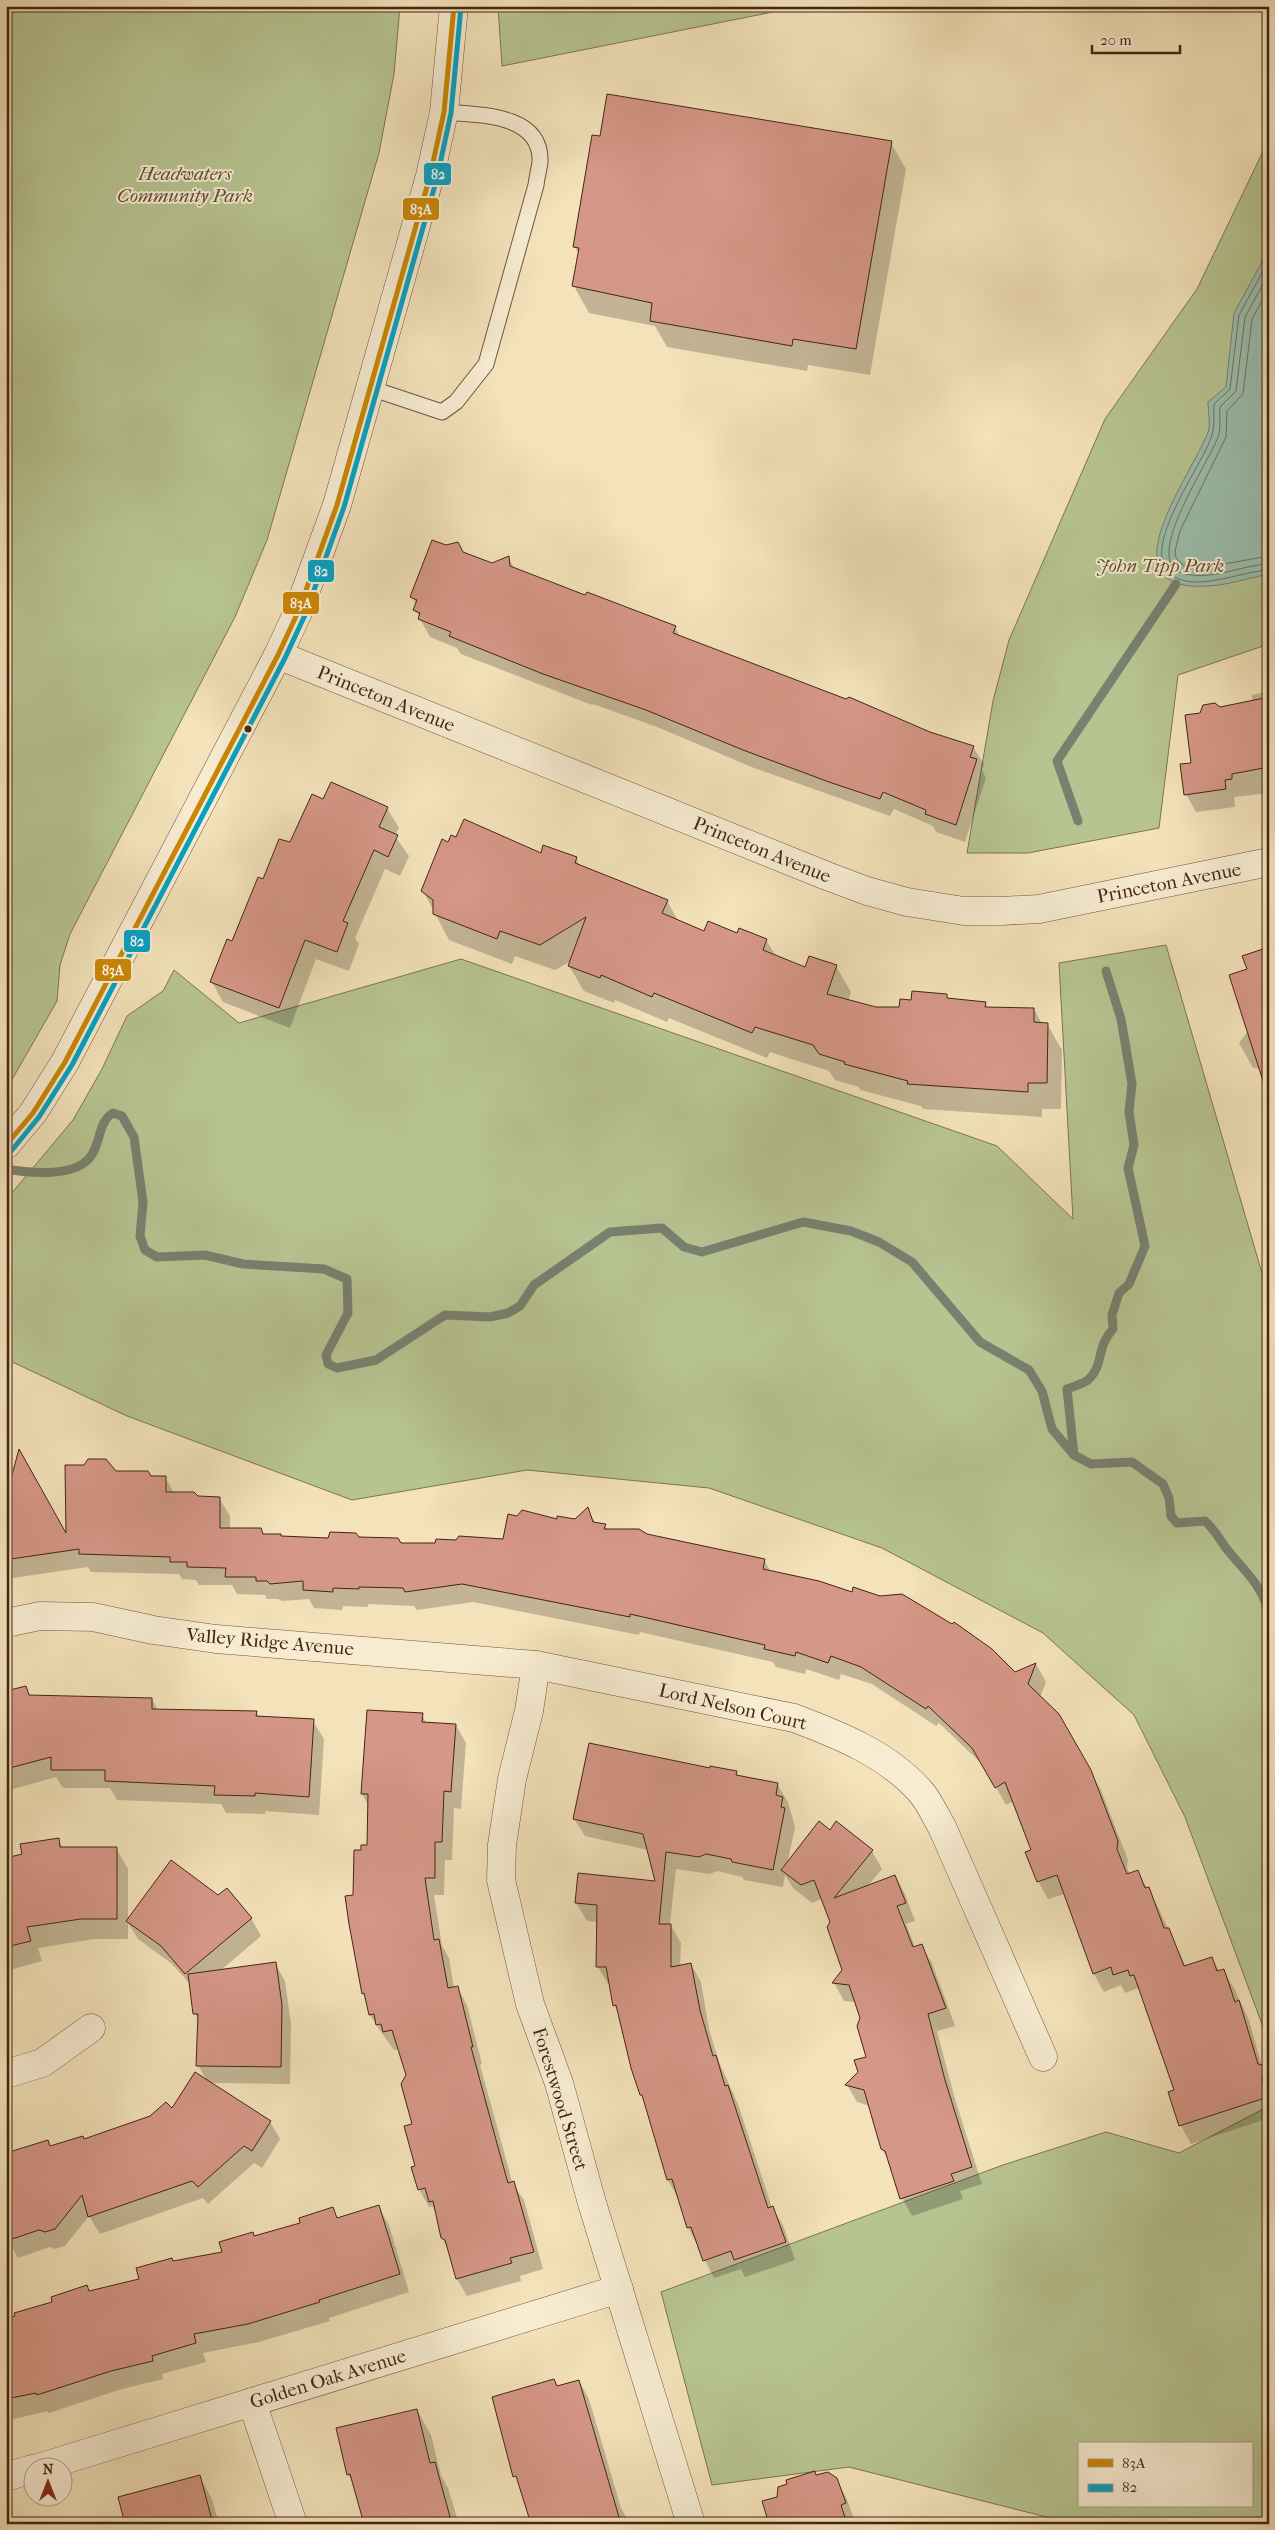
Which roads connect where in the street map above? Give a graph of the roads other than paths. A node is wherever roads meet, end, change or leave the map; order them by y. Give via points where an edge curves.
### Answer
1 (454, 6) edge
2 (444, 112) junction
3 (370, 388) junction
4 (278, 655) junction
5 (1269, 862) edge
6 (6, 1145) edge
7 (6, 1623) edge
8 (536, 1665) junction
9 (91, 2028) dead end
10 (1043, 2057) dead end
11 (6, 2074) edge
12 (619, 2289) junction
13 (252, 2402) junction
14 (70, 2458) edge
15 (22, 2472) edge
16 (6, 2477) edge
17 (292, 2524) edge
18 (691, 2524) edge

1 - 2 street
2 - 3 street via 430,176
2 - 3 lane via 503,119 525,128 537,143 540,160 536,185 486,364 466,390 442,412
3 - 4 street via 337,505 298,612
4 - 5 street, Princeton Avenue via 827,876 908,902 964,911 1038,909
4 - 6 street via 65,1062 33,1113
7 - 8 street, Valley Ridge Avenue via 40,1616 93,1617 216,1639
8 - 10 street, Lord Nelson Court via 794,1718 834,1732 895,1769 920,1791 942,1827
8 - 12 street, Forestwood Street via 512,1779 502,1845 501,1880 530,2004 559,2083
9 - 11 street via 42,2063
12 - 13 street, Golden Oak Avenue
12 - 18 street, Forestwood Street
13 - 14 street, Golden Oak Avenue
13 - 17 street
15 - 16 street

